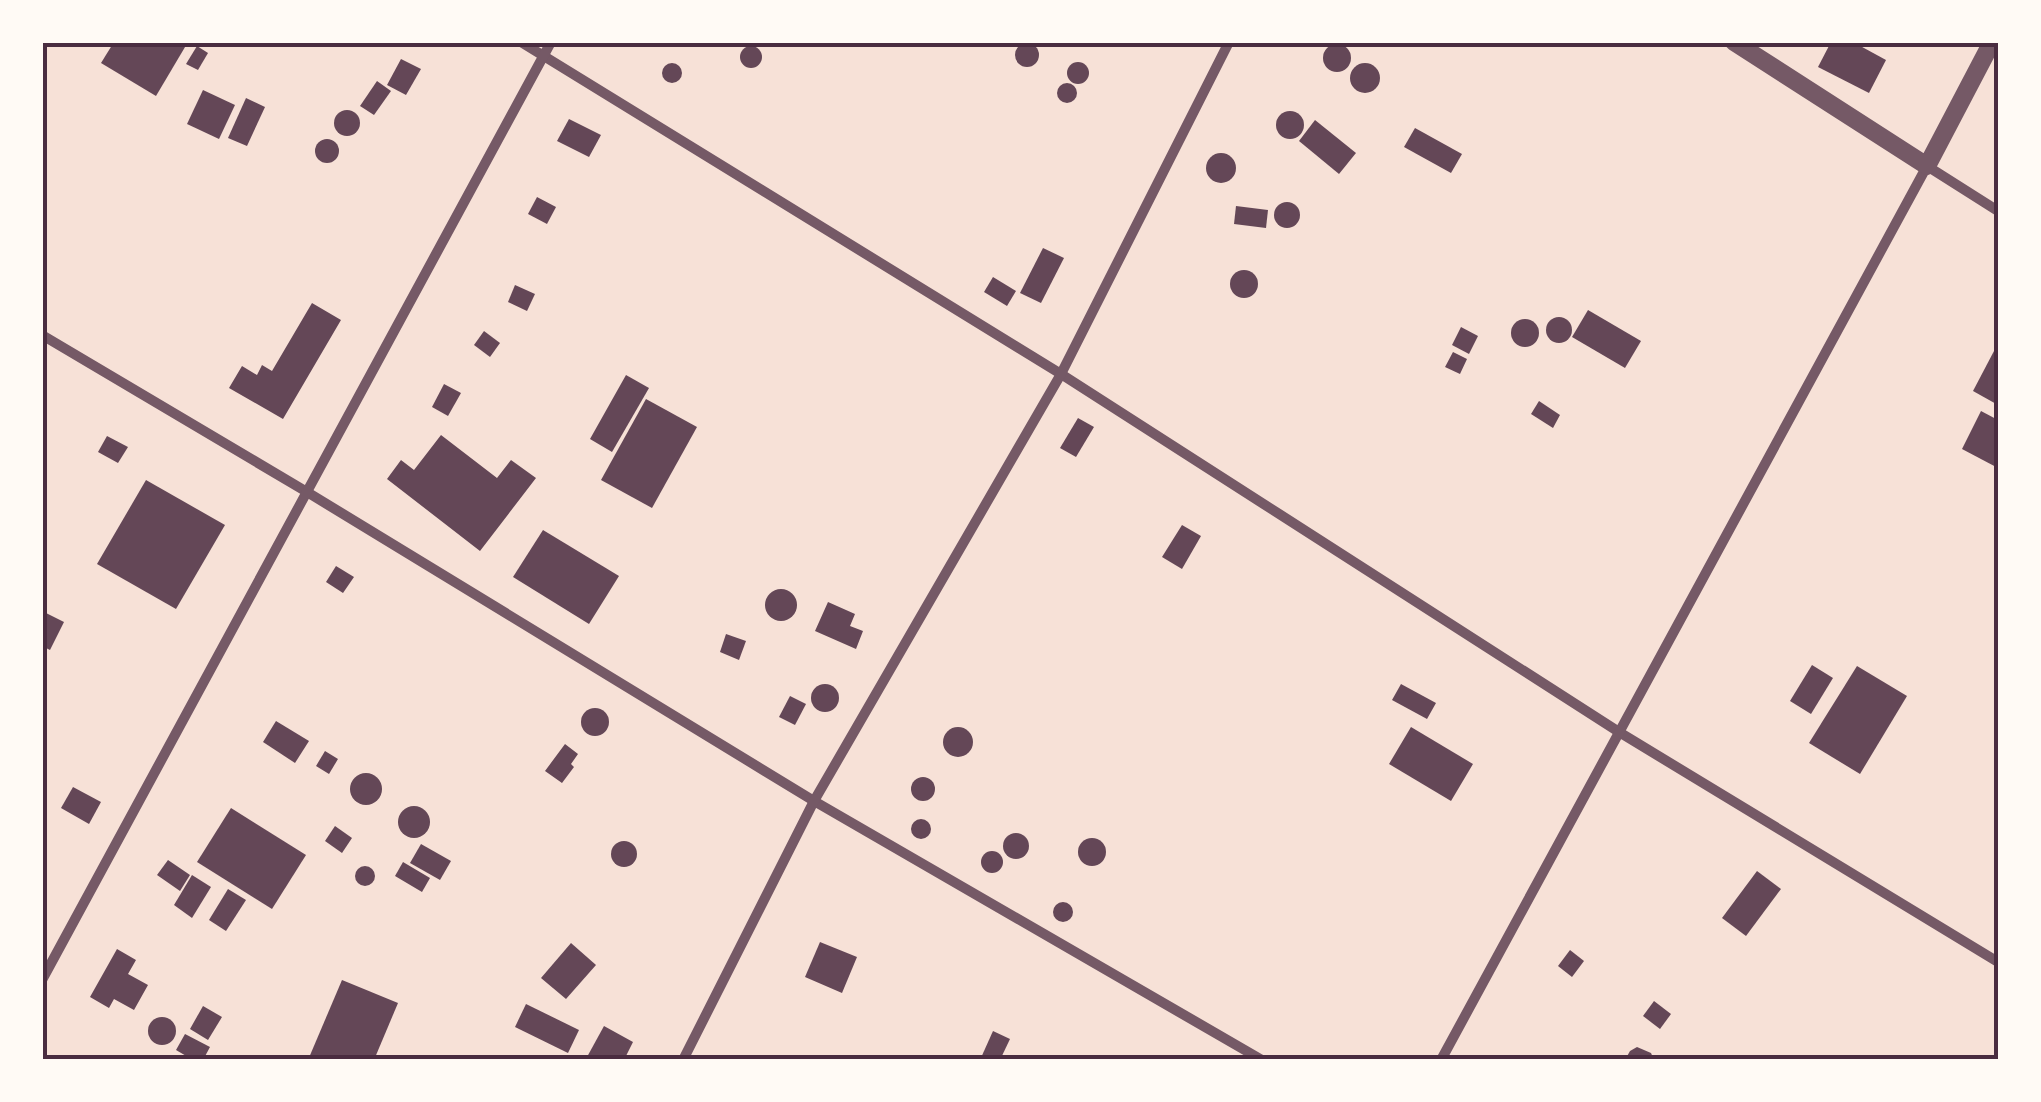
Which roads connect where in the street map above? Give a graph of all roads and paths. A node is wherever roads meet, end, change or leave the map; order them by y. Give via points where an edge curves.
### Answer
1 (521, 42) edge
2 (551, 42) edge
3 (1229, 42) edge
4 (1734, 42) edge
5 (1992, 42) edge
6 (543, 57) junction
7 (1927, 166) junction
8 (1998, 211) edge
9 (42, 335) edge
10 (1060, 374) junction
11 (307, 492) junction
12 (1619, 732) junction
13 (814, 801) junction
14 (1998, 962) edge
15 (42, 980) edge
16 (683, 1060) edge
17 (1262, 1060) edge
18 (1440, 1060) edge

1 - 6 street
2 - 6 street
3 - 10 street
4 - 7 street
5 - 7 street
6 - 10 street
6 - 11 street
7 - 8 street
7 - 12 street
9 - 11 street
10 - 12 street
10 - 13 street
11 - 13 street
11 - 15 street
12 - 14 street
12 - 18 street
13 - 16 street
13 - 17 street

